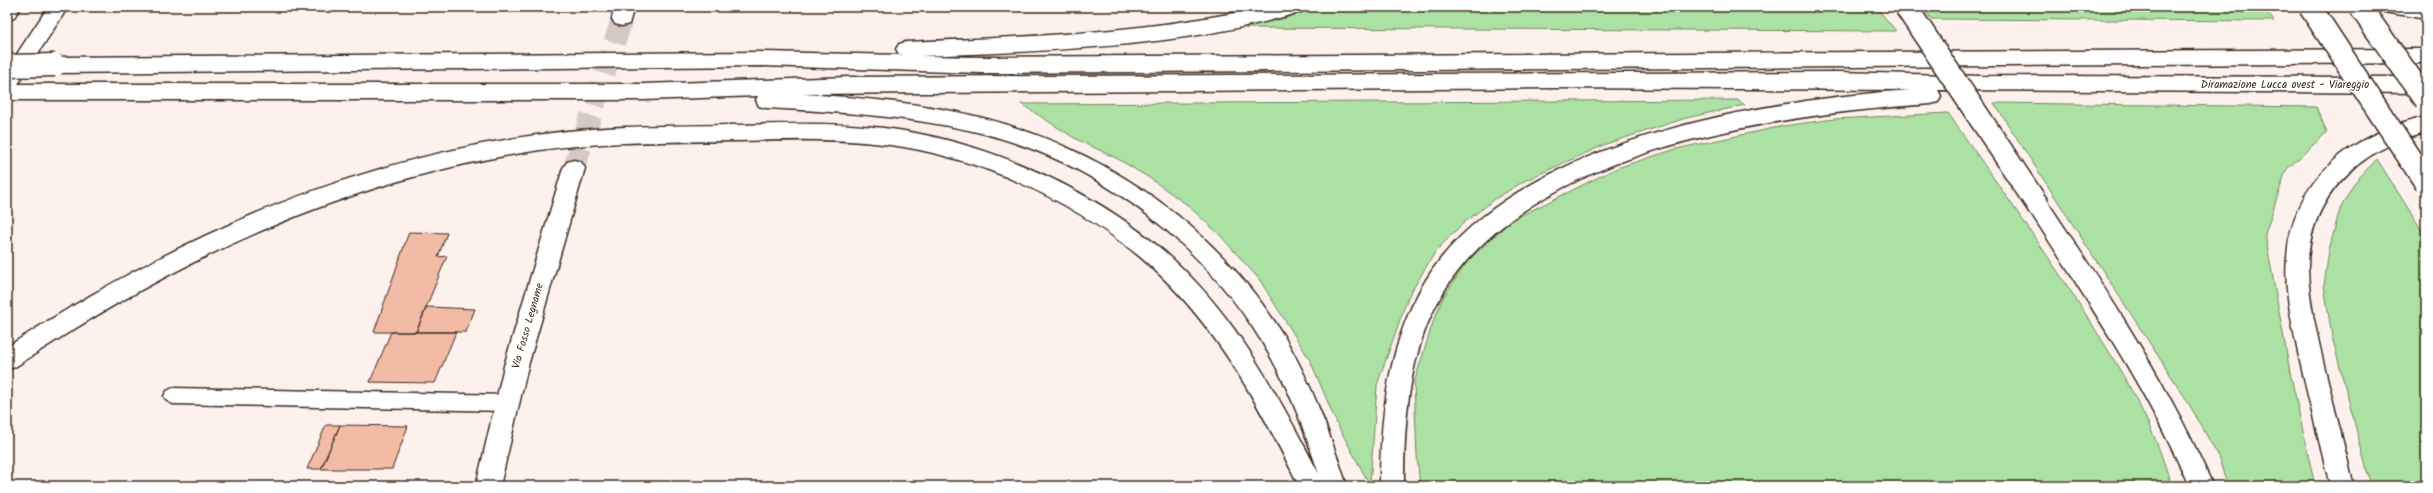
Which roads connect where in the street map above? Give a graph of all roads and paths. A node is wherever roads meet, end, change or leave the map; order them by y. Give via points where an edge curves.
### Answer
1 (11, 7) edge
2 (58, 7) edge
3 (1294, 7) edge
4 (1906, 7) edge
5 (2310, 7) edge
6 (2360, 7) edge
7 (2395, 8) edge
8 (2426, 12) edge
9 (7, 13) edge
10 (2426, 56) edge
11 (763, 59) junction
12 (7, 66) edge
13 (2144, 84) junction
14 (7, 85) edge
15 (2426, 85) edge
16 (7, 92) edge
17 (643, 92) junction
18 (2426, 100) edge
19 (2426, 125) edge
20 (574, 168) tunnel mouth
21 (2426, 183) edge
22 (7, 360) edge
23 (173, 396) dead end
24 (507, 403) junction
25 (488, 486) edge
26 (1312, 486) edge
27 (1335, 486) edge
28 (1392, 486) edge
29 (2200, 486) edge
30 (2342, 486) edge

1 - 9 main road
2 - 14 main road
3 - 11 main road via 1233,21 1175,30 1046,43
4 - 29 main road, bridge via 2132,351 2185,446
5 - 21 main road, bridge
6 - 18 main road, bridge
7 - 8 main road
10 - 11 main road via 990,65
11 - 12 main road, bridge
13 - 15 main road, Diramazione Lucca ovest - Viareggio
13 - 17 main road via 1551,80 849,85
13 - 28 main road via 1901,97 1816,106 1712,126 1653,142 1594,164 1548,187 1505,212 1471,240 1447,268 1430,295 1411,338 1399,382 1392,435
16 - 17 main road
17 - 27 main road via 859,106 939,116 1021,138 1096,170 1180,229 1248,299 1268,329 1310,413
19 - 30 main road via 2375,142 2355,153 2323,184 2305,220 2299,246 2298,282 2315,380
20 - 24 main road, Via Fosso Legname
22 - 26 main road via 46,332 89,307 200,248 297,207 403,172 474,154 540,143 602,137 779,131 879,135 926,144 1006,168 1069,199 1107,221 1137,243 1172,272 1205,307 1238,350 1265,393
23 - 24 lane
24 - 25 main road, Via Fosso Legname

